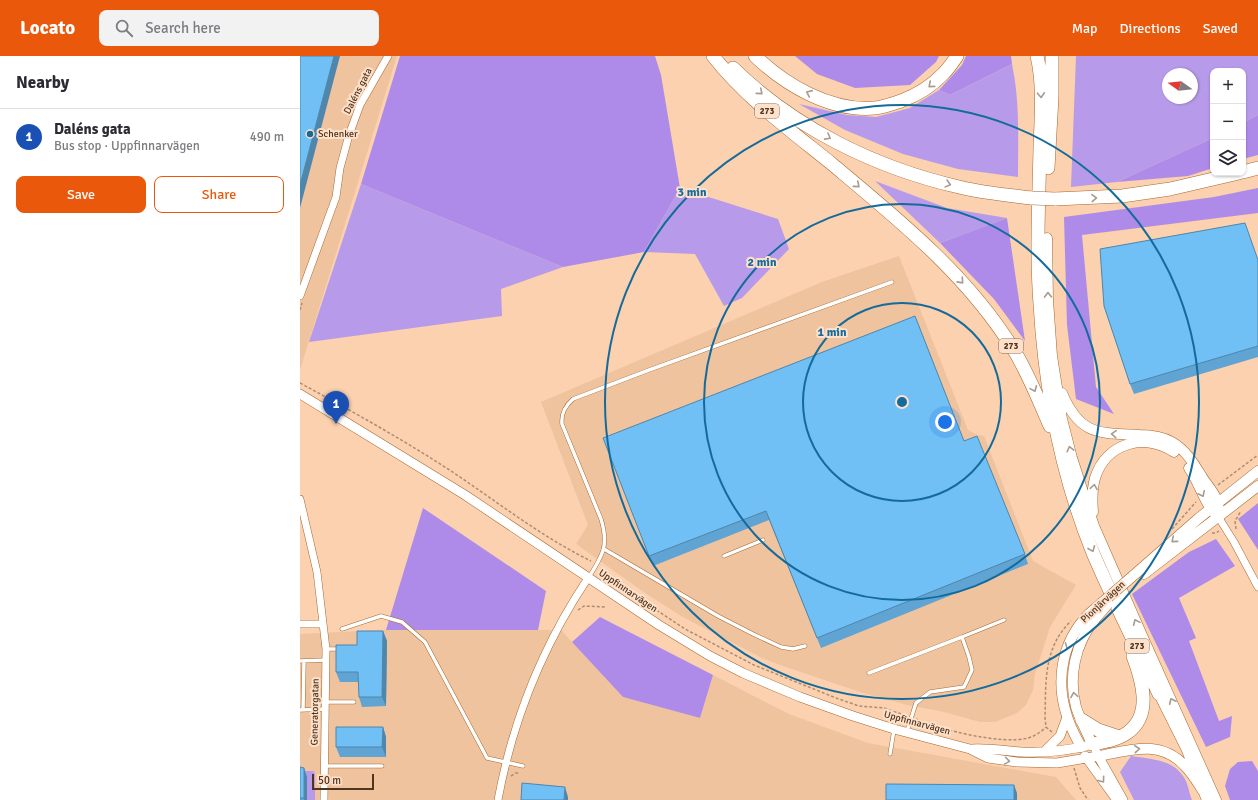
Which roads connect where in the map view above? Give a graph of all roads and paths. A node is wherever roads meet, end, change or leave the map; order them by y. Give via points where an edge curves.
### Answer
1 (388, 56) edge
2 (713, 56) edge
3 (721, 56) edge
4 (755, 56) edge
5 (956, 56) edge
6 (1037, 56) edge
7 (1052, 56) edge
8 (1258, 168) edge
9 (1246, 171) edge
10 (1226, 176) edge
11 (1047, 238) joint
12 (892, 282) dead end
13 (300, 296) edge
14 (1055, 379) junction
15 (300, 383) edge
16 (300, 394) edge
17 (1258, 455) edge
18 (1062, 456) junction
19 (1258, 471) edge
20 (1258, 486) edge
21 (1207, 493) junction
22 (300, 499) edge
23 (1214, 506) junction
24 (1219, 518) junction
25 (1094, 526) junction
26 (1172, 529) dead end
27 (763, 540) dead end
28 (604, 549) junction
29 (724, 556) dead end
30 (597, 564) junction
31 (1143, 571) junction
32 (588, 578) junction
33 (1258, 587) edge
34 (1115, 599) junction
35 (606, 606) dead end
36 (573, 615) dead end
37 (1092, 616) junction
38 (1004, 620) dead end
39 (300, 624) edge
40 (323, 624) junction
41 (342, 629) dead end
42 (962, 637) junction
43 (805, 646) dead end
44 (326, 649) junction
45 (346, 649) edge
46 (326, 660) junction
47 (302, 661) edge
48 (869, 673) dead end
49 (1159, 694) joint
50 (354, 702) dead end
51 (326, 706) junction
52 (302, 710) edge
53 (911, 717) junction
54 (1067, 717) junction
55 (1082, 720) junction
56 (1046, 727) dead end
57 (894, 729) junction
58 (907, 732) junction
59 (1119, 737) junction
60 (1087, 746) junction
61 (970, 749) junction
62 (1044, 752) junction
63 (890, 754) dead end
64 (1099, 756) junction
65 (1087, 759) junction
66 (505, 762) junction
67 (324, 766) junction
68 (382, 766) dead end
69 (523, 766) dead end
70 (1205, 795) edge
71 (324, 800) edge
72 (498, 800) edge
73 (1117, 800) edge
74 (1123, 800) edge
75 (1216, 800) edge

1 - 13 street, Daléns gata via 360,105 349,135 336,196
2 -> 18 highway, 273 via 725,72 764,109 900,222 935,253 964,284 1015,352
3 -> 10 highway, bridge via 765,96 794,117 831,138 865,156 960,187 990,193 1054,199 1122,196 1170,189
5 -> 4 highway via 945,73 927,89 908,99 874,108 848,107 828,102 803,91
6 -> 18 highway via 1042,99 1038,238 1040,305 1048,387
7 - 11 highway, 273
8 - 9 highway
14 -> 11 main road, 273 via 1048,300
12 - 28 lane via 649,370 568,404 563,413 562,424 600,519 604,532
21 -> 14 main road via 1189,457 1173,443 1154,436 1099,432 1083,425 1068,408
25 -> 14 main road, 273 via 1072,458
15 - 30 path via 366,419 448,469 558,543
16 - 32 street, Uppfinnarvägen via 465,495
17 - 21 path
18 -> 34 highway, 273 via 1085,532
19 - 23 main road, Pionjärvägen
20 - 24 main road, Pionjärvägen
21 - 23 main road, 273
25 -> 21 main road, 273 via 1095,477 1101,465 1116,449 1136,442 1165,446 1179,455
21 - 26 path
22 - 40 street, Generatorgatan via 317,572
23 - 24 main road, 273
23 -> 31 main road, Pionjärvägen
24 - 31 main road, Pionjärvägen
24 - 33 street
75 -> 25 main road, 273
27 - 29 lane
28 - 30 lane
28 - 43 lane via 753,634 781,647 793,649
30 - 32 lane
30 - 53 path via 620,586 648,605 685,629 754,666 860,706 884,708
31 - 37 main road, Pionjärvägen, bridge
32 - 57 street, Uppfinnarvägen via 681,639 743,672 800,697
32 - 66 street via 546,649 528,690
34 - 49 highway, 273
34 - 59 highway via 1139,672 1143,694 1142,709 1136,724
35 - 36 path via 584,606
37 -> 54 main road, Pionjärvägen via 1082,620 1069,641 1062,665 1062,692
55 -> 37 main road, Pionjärvägen via 1073,693 1073,668
38 - 42 lane
39 - 40 street
40 - 44 street, Generatorgatan
41 - 66 lane via 381,616 402,622 425,642 487,758
42 - 48 lane
42 - 53 lane via 972,670 964,687 930,692 916,703
44 - 45 lane
44 - 46 street, Generatorgatan
46 - 47 lane
46 - 51 street, Generatorgatan
47 - 52 lane
49 - 70 main road, 273 via 1186,748
50 - 51 lane
51 - 52 lane
51 - 67 street, Generatorgatan
53 - 56 path via 969,735 1000,738 1028,738
53 - 58 lane
54 - 60 main road, Pionjärvägen
54 - 62 street via 1060,736
55 - 59 highway via 1093,728
55 - 60 main road, Pionjärvägen
57 - 58 street, Uppfinnarvägen
57 - 63 lane
58 - 61 street, Uppfinnarvägen
59 - 60 highway
60 - 62 street, Uppfinnarvägen
60 - 64 street, Pionjärvägen
60 - 65 street, Pionjärvägen
61 - 62 street, Uppfinnarvägen
61 -> 65 street, Uppfinnarvägen via 988,758 1017,762 1057,763
64 - 65 street, Uppfinnarvägen
64 -> 70 main road via 1131,749 1160,750 1186,766
64 - 74 street, Pionjärvägen
65 -> 73 street, Pionjärvägen
66 - 69 lane
66 - 72 street
67 - 68 lane
67 - 71 street, Generatorgatan

